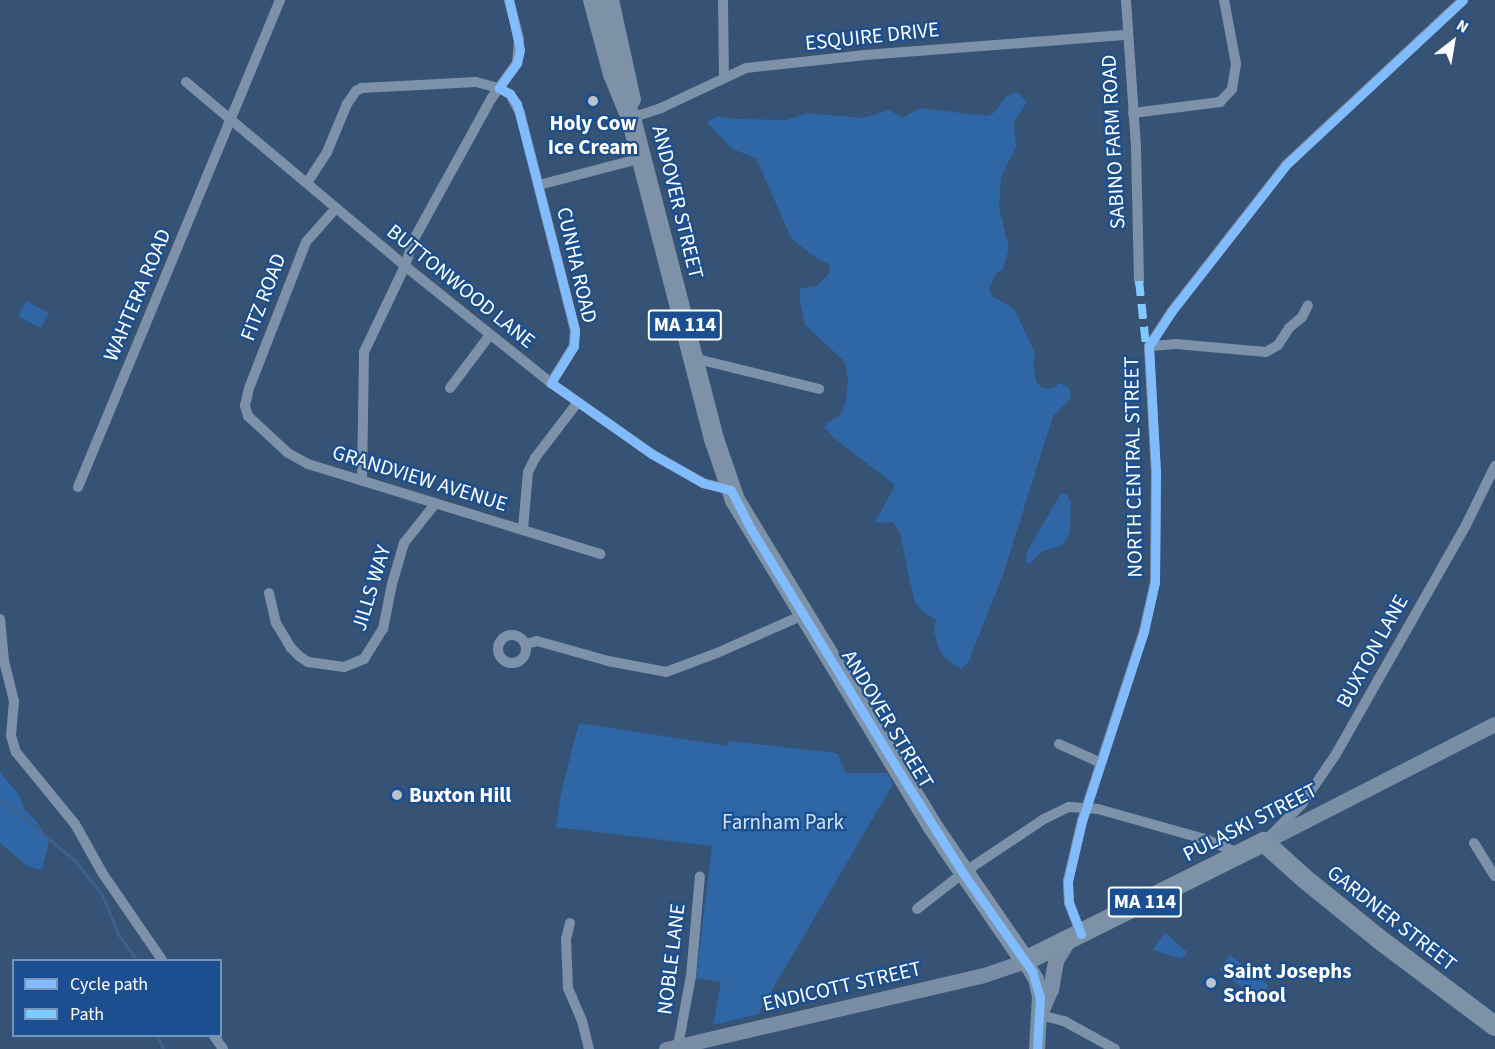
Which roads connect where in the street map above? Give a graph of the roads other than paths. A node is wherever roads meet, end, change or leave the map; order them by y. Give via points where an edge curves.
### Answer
1 (280, 0) edge
2 (509, 0) edge
3 (723, 0) edge
4 (1126, 0) edge
5 (1224, 0) edge
6 (1463, 0) edge
7 (597, 3) edge
8 (1127, 35) junction
9 (724, 78) junction
10 (186, 82) dead end
11 (499, 88) junction
12 (1133, 113) junction
13 (229, 118) junction
14 (631, 118) junction
15 (642, 158) junction
16 (307, 183) junction
17 (539, 185) junction
18 (336, 208) junction
19 (405, 266) junction
20 (1139, 281) dead end
21 (1308, 304) dead end
22 (490, 335) junction
23 (1149, 346) junction
24 (693, 358) junction
25 (551, 383) junction
26 (450, 388) dead end
27 (819, 389) dead end
28 (577, 403) junction
29 (246, 411) joint
30 (1495, 466) edge
31 (362, 481) junction
32 (78, 487) dead end
33 (730, 490) junction
34 (435, 504) junction
35 (523, 529) junction
36 (600, 554) dead end
37 (269, 593) dead end
38 (803, 615) junction
39 (0, 619) edge
40 (526, 644) dead end
41 (1495, 724) edge
42 (1059, 744) dead end
43 (1101, 763) junction
44 (1088, 807) junction
45 (1264, 842) junction
46 (1474, 843) dead end
47 (1239, 853) junction
48 (963, 873) junction
49 (700, 876) dead end
50 (1495, 876) edge
51 (916, 909) dead end
52 (570, 923) dead end
53 (1075, 938) junction
54 (161, 959) edge
55 (1025, 961) junction
56 (1040, 1014) junction
57 (1495, 1026) edge
58 (672, 1048) edge
59 (589, 1049) edge
60 (1037, 1049) edge
61 (1115, 1049) edge

1 - 13 street, WAHTERA ROAD
2 - 11 street via 520,50 517,63
3 - 9 street
4 - 8 street, SABINO FARM ROAD
5 - 12 street via 1236,64 1232,89 1220,102
6 - 23 street, NORTH CENTRAL STREET via 1286,165
7 - 14 highway, ANDOVER STREET / MA 114 via 629,83
8 - 9 street, ESQUIRE DRIVE via 865,55 746,68
8 - 12 street, SABINO FARM ROAD
9 - 14 street, ESQUIRE DRIVE
10 - 13 street, BUTTONWOOD LANE
11 - 16 street via 476,82 362,88 347,104 327,152
11 - 17 street, CUNHA ROAD via 517,104
11 - 19 street via 414,239
12 - 20 street, SABINO FARM ROAD
13 - 16 street, BUTTONWOOD LANE
13 - 32 street, WAHTERA ROAD via 194,212
14 - 15 highway, ANDOVER STREET / MA 114
15 - 17 street
15 - 24 highway, ANDOVER STREET / MA 114
16 - 18 street, BUTTONWOOD LANE
17 - 25 street, CUNHA ROAD via 575,330 574,346
18 - 19 street, BUTTONWOOD LANE
18 - 29 street, FITZ ROAD via 306,242 249,388
19 - 22 street, BUTTONWOOD LANE
19 - 31 street via 364,352
21 - 23 street via 1278,345 1266,352 1176,344
22 - 25 street, BUTTONWOOD LANE
22 - 26 street
23 - 43 street, NORTH CENTRAL STREET via 1156,472 1155,582 1144,631
24 - 27 street
24 - 33 highway, ANDOVER STREET / MA 114
25 - 28 street, BUTTONWOOD LANE
28 - 33 street, BUTTONWOOD LANE via 685,473 710,486
28 - 35 street via 528,472
29 - 31 street, GRANDVIEW AVENUE via 294,458
30 - 45 street, BUXTON LANE via 1466,525 1336,754 1302,804
31 - 34 street, GRANDVIEW AVENUE
33 - 38 highway, ANDOVER STREET / MA 114
34 - 35 street, GRANDVIEW AVENUE
34 - 37 street, JILLS WAY via 404,543 383,629 364,659 344,667 308,662 299,656 276,623
35 - 36 street, GRANDVIEW AVENUE
38 - 40 street via 666,672 537,641
38 - 48 highway, ANDOVER STREET / MA 114
39 - 54 street via 4,661 14,701 11,736 16,752 75,824 103,874
41 - 45 street, PULASKI STREET
42 - 43 street
43 - 44 street, NORTH CENTRAL STREET
44 - 47 street via 1208,840
44 - 48 street via 1069,807 1052,813
44 - 53 street, NORTH CENTRAL STREET via 1067,891
45 - 47 highway, PULASKI STREET / MA 114
45 - 57 highway, GARDNER STREET via 1379,939
46 - 50 street
47 - 53 highway, PULASKI STREET / MA 114
48 - 51 street
48 - 55 highway, ANDOVER STREET / MA 114
49 - 58 street, NOBLE LANE via 691,976
52 - 59 street via 566,939 568,988
53 - 55 highway, PULASKI STREET / MA 114
53 - 56 main road via 1056,961 1051,990
55 - 56 main road via 1036,979
55 - 58 street, ENDICOTT STREET via 984,975
56 - 60 main road
56 - 61 street via 1064,1021

